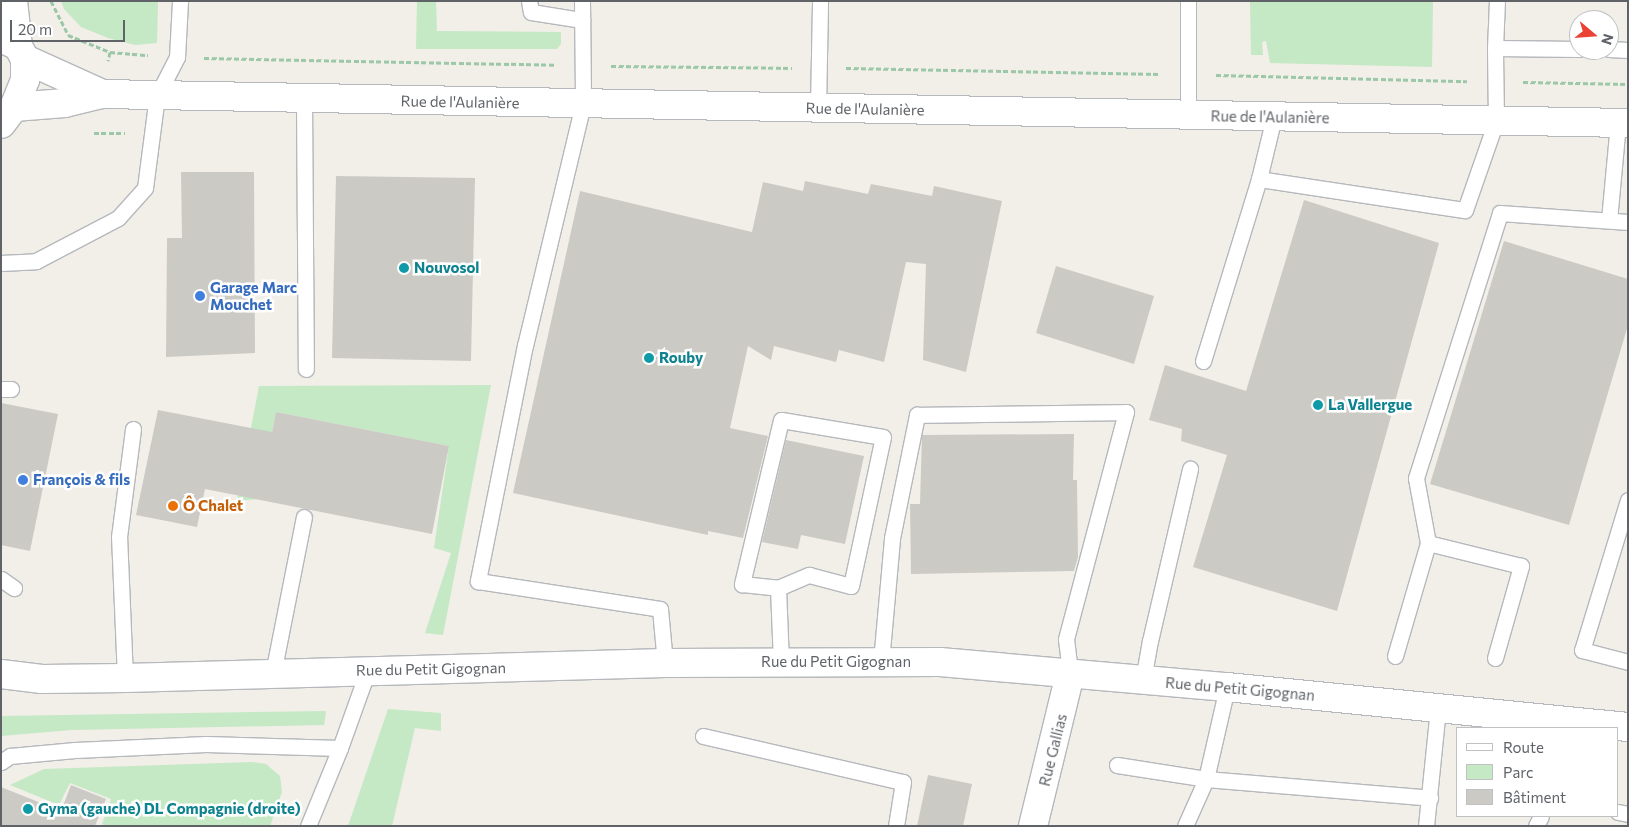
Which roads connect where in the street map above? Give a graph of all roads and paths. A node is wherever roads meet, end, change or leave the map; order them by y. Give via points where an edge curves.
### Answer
1 (12, 1) edge
2 (180, 1) edge
3 (529, 1) edge
4 (582, 1) edge
5 (820, 1) edge
6 (1188, 1) edge
7 (1497, 1) edge
8 (582, 20) junction
9 (15, 47) edge
10 (1495, 48) junction
11 (1569, 49) edge
12 (110, 52) dead end
13 (177, 57) junction
14 (582, 66) junction
15 (817, 68) junction
16 (1187, 75) junction
17 (1496, 81) junction
18 (1628, 84) edge
19 (102, 94) junction
20 (156, 96) junction
21 (304, 99) junction
22 (583, 104) junction
23 (818, 108) junction
24 (1188, 115) junction
25 (7, 116) edge
26 (1274, 116) junction
27 (1496, 120) junction
28 (1623, 123) edge
29 (1259, 179) junction
30 (1609, 220) junction
31 (1628, 222) edge
32 (1, 263) edge
33 (1204, 361) dead end
34 (306, 369) dead end
35 (133, 429) dead end
36 (1190, 469) dead end
37 (1628, 500) edge
38 (304, 517) dead end
39 (1428, 543) junction
40 (778, 588) junction
41 (1395, 656) dead end
42 (1495, 658) dead end
43 (881, 662) junction
44 (1628, 662) edge
45 (665, 663) junction
46 (781, 663) junction
47 (368, 670) junction
48 (273, 673) junction
49 (1, 674) edge
50 (1070, 674) junction
51 (125, 678) junction
52 (42, 679) junction
53 (1143, 680) junction
54 (1227, 687) junction
55 (1, 689) edge
56 (1438, 707) junction
57 (1568, 724) edge
58 (1628, 727) edge
59 (704, 736) dead end
60 (340, 748) junction
61 (1, 762) edge
62 (1117, 765) dead end
63 (1206, 779) junction
64 (1430, 798) junction
65 (308, 826) edge
66 (896, 826) edge
67 (1033, 826) edge
68 (1185, 826) edge
69 (1426, 826) edge

1 - 9 street
2 - 13 lane
3 - 8 lane via 531,12
4 - 8 lane
5 - 15 lane
6 - 16 lane
7 - 10 lane
8 - 14 lane
9 - 19 street, Rue de l'Aulanière
9 - 25 street via 25,80
10 - 11 lane
10 - 17 lane
12 - 13 path
13 - 14 path
13 - 20 lane
14 - 15 path
14 - 22 lane
15 - 16 path
15 - 23 lane
16 - 17 path
16 - 24 lane
17 - 18 path
17 - 27 lane
19 - 20 street, Rue de l'Aulanière
19 - 25 street, Rue de l'Aulanière
20 - 21 street, Rue de l'Aulanière
20 - 32 lane via 145,188 118,218 36,261
21 - 22 street, Rue de l'Aulanière
21 - 34 lane
22 - 23 street, Rue de l'Aulanière
22 - 45 lane via 525,345 478,581 660,609
23 - 24 street, Rue de l'Aulanière
24 - 26 street, Rue de l'Aulanière
26 - 27 street, Rue de l'Aulanière
26 - 29 lane
27 - 28 street, Rue de l'Aulanière
27 - 29 lane via 1465,210
28 - 30 lane
29 - 33 lane
30 - 31 lane
30 - 39 lane via 1500,214 1416,478
35 - 51 lane via 119,536
36 - 53 lane
37 - 44 lane via 1582,650
38 - 48 lane
39 - 41 lane
39 - 42 lane via 1520,566
40 - 40 lane via 809,575 851,586 883,437 780,420 742,584
40 - 46 lane
43 - 46 street, Rue du Petit Gigognan
43 - 50 street, Rue du Petit Gigognan via 940,662
43 - 50 lane via 892,538 917,416 1126,412 1066,640
45 - 46 street, Rue du Petit Gigognan
45 - 47 street, Rue du Petit Gigognan
47 - 48 street, Rue du Petit Gigognan
47 - 60 lane
48 - 51 street, Rue du Petit Gigognan
49 - 52 street, Rue du Petit Gigognan
50 - 53 street, Rue du Petit Gigognan
50 - 67 street, Rue Gallias
51 - 52 street, Rue du Petit Gigognan
52 - 55 street, Rue du Petit Gigognan
53 - 54 street, Rue du Petit Gigognan
54 - 56 street, Rue du Petit Gigognan
54 - 63 lane
56 - 57 street, Rue du Petit Gigognan
56 - 64 lane
57 - 58 street, Rue du Petit Gigognan
59 - 66 lane via 902,782
60 - 61 lane via 206,744 76,750 10,756
60 - 65 lane
62 - 63 lane
63 - 64 lane
63 - 68 lane
64 - 69 lane

